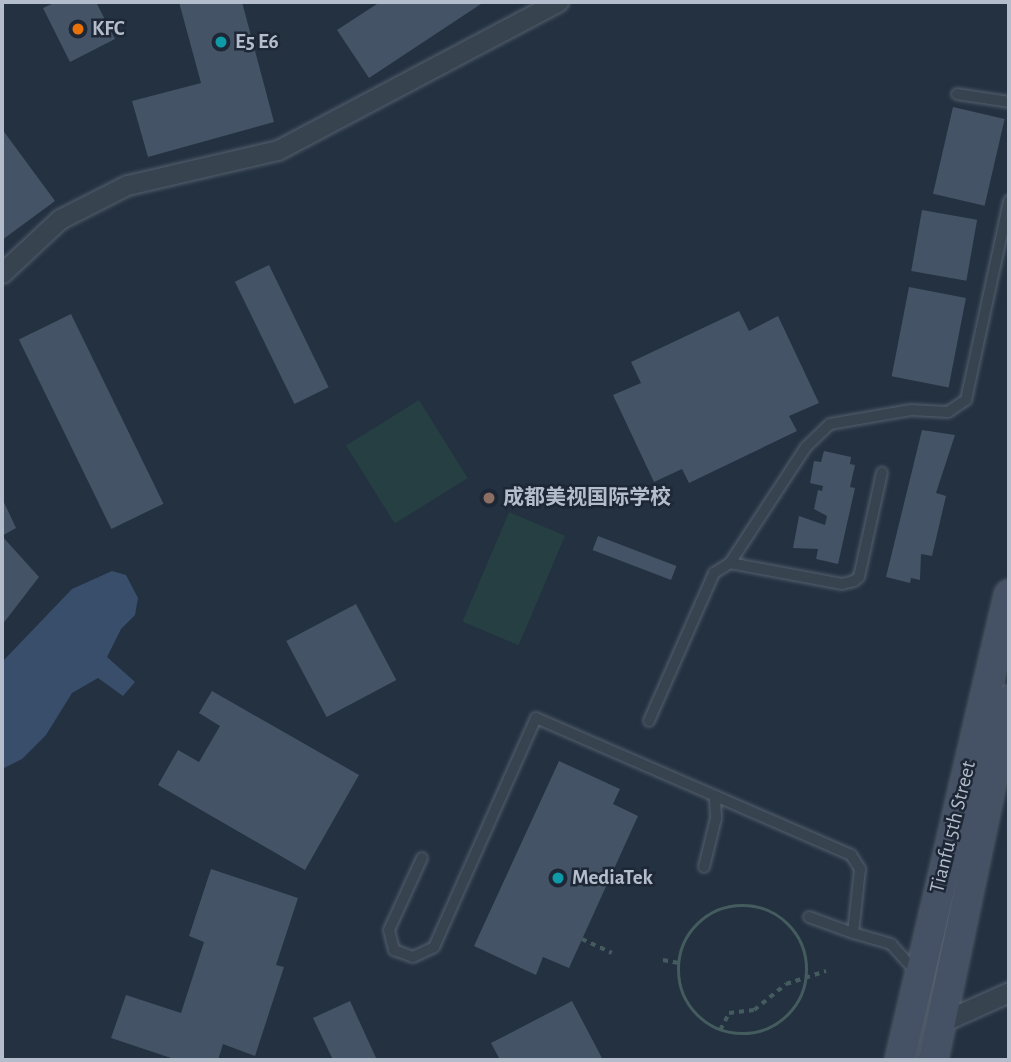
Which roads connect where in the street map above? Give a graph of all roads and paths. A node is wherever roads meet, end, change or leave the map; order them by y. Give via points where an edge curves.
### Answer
1 (558, 2) edge
2 (957, 94) dead end
3 (1009, 102) edge
4 (1009, 201) edge
5 (2, 273) edge
6 (881, 472) dead end
7 (730, 563) junction
8 (1009, 595) edge
9 (1009, 700) edge
10 (649, 720) dead end
11 (715, 796) junction
12 (422, 858) dead end
13 (704, 867) dead end
14 (809, 917) dead end
15 (853, 933) junction
16 (582, 939) dead end
17 (612, 953) dead end
18 (663, 960) dead end
19 (678, 964) junction
20 (826, 971) dead end
21 (918, 974) junction
22 (806, 977) junction
23 (1009, 992) edge
24 (940, 1023) junction
25 (720, 1030) junction
26 (900, 1060) edge
27 (933, 1060) edge

1 - 5 street via 278,150 127,186 60,219
2 - 3 lane
4 - 7 lane via 966,400 948,412 911,410 830,424 806,447
6 - 7 lane via 859,577 854,581 842,584
7 - 10 lane via 713,573
8 - 21 street, Tianfu 5th Street
9 - 24 street, Tianfu 5th Street
11 - 12 lane via 536,718 434,947 412,957 394,950 389,930
11 - 13 lane via 716,818
11 - 15 lane via 851,855 860,869
14 - 15 lane
15 - 21 lane via 891,944
16 - 17 path
18 - 19 path
19 - 22 path via 689,933 700,921 721,909 745,905 776,914 789,925 805,952
19 - 25 path via 690,1006
20 - 22 path
21 - 26 street, Tianfu 5th Street
22 - 25 path via 786,984 754,1010 729,1013
22 - 25 path via 801,999 782,1021 755,1034
23 - 24 street
24 - 27 street, Tianfu 5th Street

